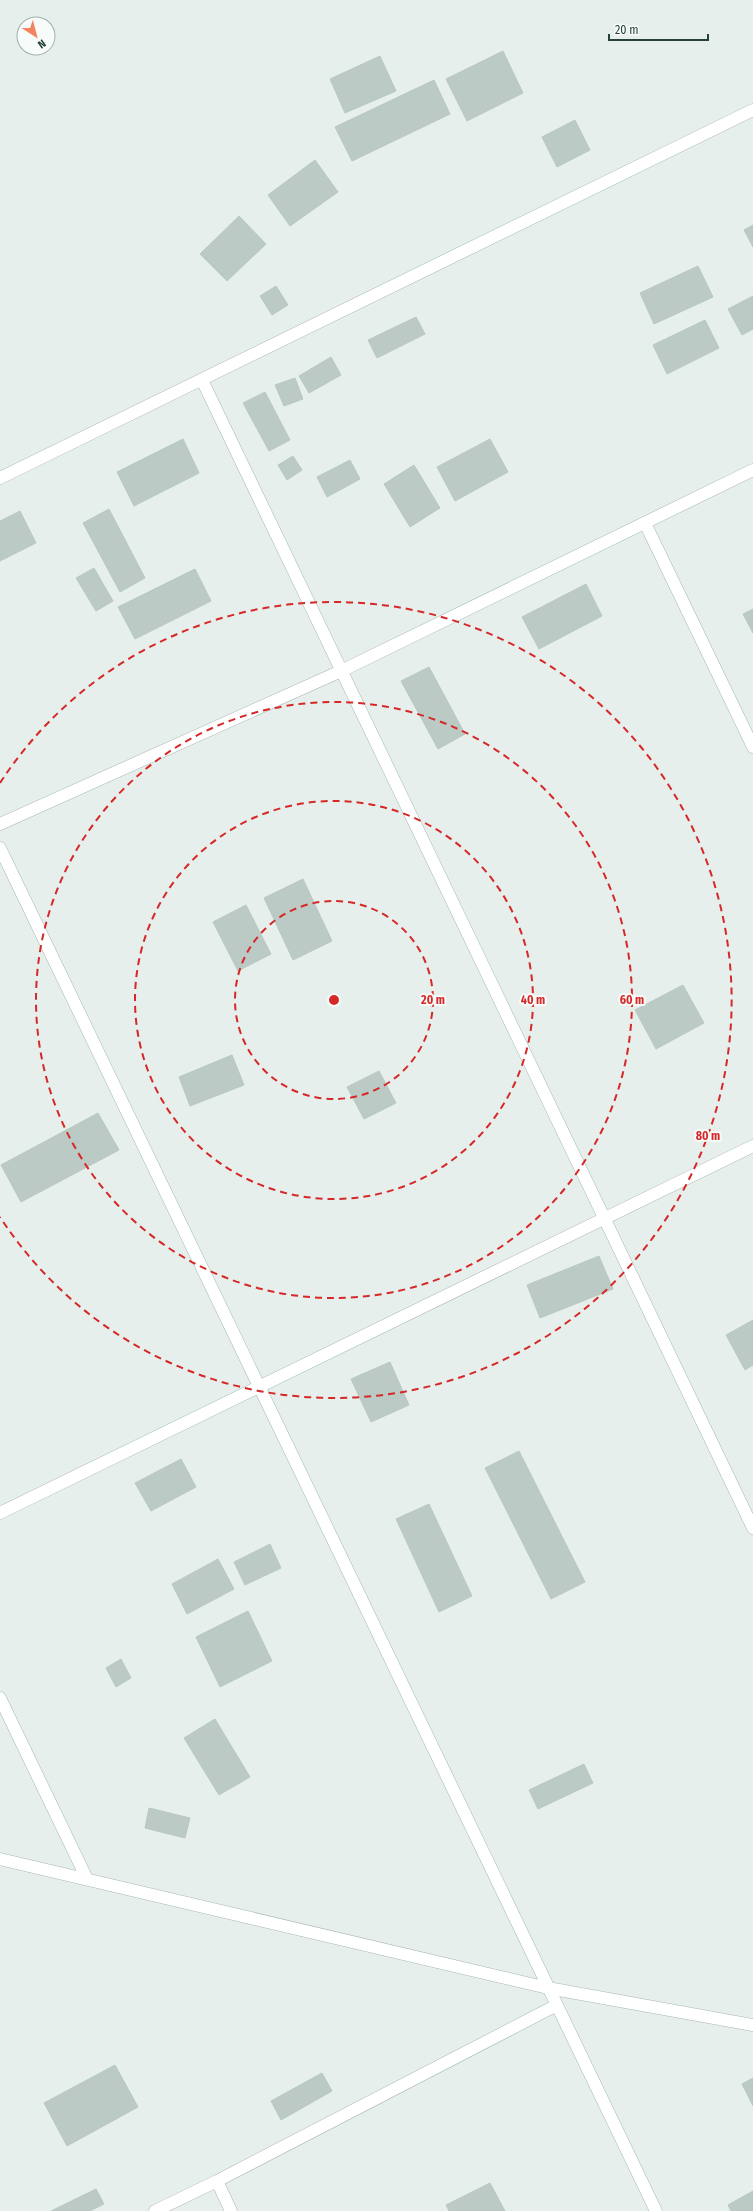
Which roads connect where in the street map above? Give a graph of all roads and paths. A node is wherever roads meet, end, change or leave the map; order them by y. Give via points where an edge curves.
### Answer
1 (753, 110) edge
2 (202, 380) junction
3 (753, 470) edge
4 (0, 478) edge
5 (646, 524) junction
6 (341, 671) junction
7 (753, 747) edge
8 (0, 824) edge
9 (0, 848) edge
10 (753, 1146) edge
11 (604, 1219) junction
12 (259, 1387) junction
13 (0, 1513) edge
14 (753, 1528) edge
15 (0, 1698) edge
16 (0, 1859) edge
17 (87, 1879) junction
18 (548, 1988) junction
19 (557, 2005) junction
20 (753, 2025) edge
21 (217, 2181) junction
22 (155, 2211) edge
23 (231, 2211) edge
24 (656, 2211) edge

1 - 2 street
2 - 4 street
2 - 6 street
3 - 5 street
5 - 6 street
5 - 7 street
6 - 8 street
6 - 11 street
9 - 12 street
10 - 11 street
11 - 12 street
11 - 14 street
12 - 13 street
12 - 18 street
15 - 17 street
16 - 17 street
17 - 18 street
18 - 19 street
18 - 20 street
19 - 21 street
19 - 24 street
21 - 22 street
21 - 23 street

